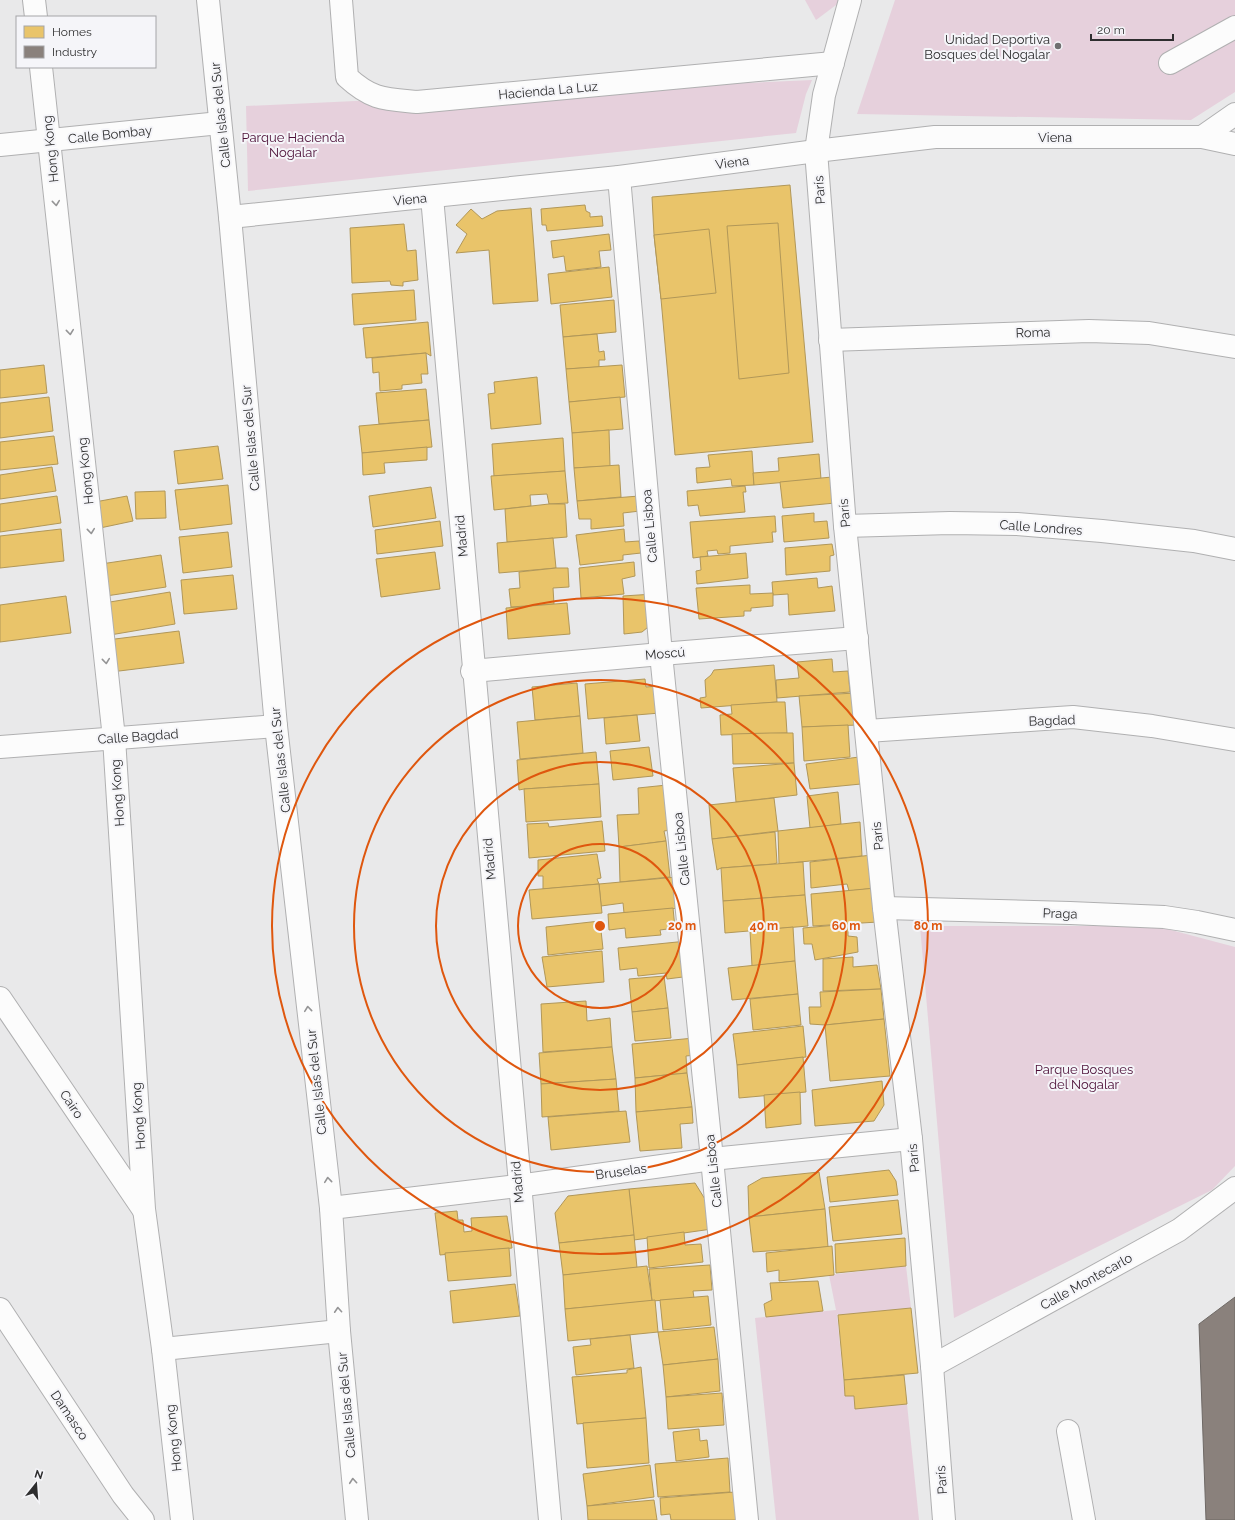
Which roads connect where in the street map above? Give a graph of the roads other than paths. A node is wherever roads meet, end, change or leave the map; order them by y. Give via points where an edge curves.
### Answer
1 (34, 0) edge
2 (208, 0) edge
3 (341, 0) edge
4 (850, 0) edge
5 (36, 16) edge
6 (1235, 27) edge
7 (833, 63) junction
8 (1170, 63) dead end
9 (41, 68) edge
10 (1235, 114) edge
11 (220, 123) junction
12 (1202, 137) junction
13 (49, 140) junction
14 (1235, 144) edge
15 (0, 145) edge
16 (816, 151) junction
17 (619, 177) junction
18 (432, 197) junction
19 (230, 217) junction
20 (830, 340) junction
21 (1235, 347) edge
22 (845, 526) junction
23 (1235, 549) edge
24 (858, 638) junction
25 (661, 654) junction
26 (472, 671) junction
27 (276, 726) junction
28 (867, 731) junction
29 (114, 738) junction
30 (1235, 740) edge
31 (0, 747) edge
32 (884, 908) junction
33 (1235, 930) edge
34 (0, 998) edge
35 (911, 1139) junction
36 (712, 1159) junction
37 (518, 1186) junction
38 (1235, 1188) edge
39 (331, 1208) junction
40 (144, 1209) junction
41 (0, 1309) edge
42 (339, 1331) junction
43 (163, 1349) junction
44 (932, 1366) junction
45 (1068, 1431) dead end
46 (143, 1520) edge
47 (182, 1520) edge
48 (357, 1520) edge
49 (550, 1520) edge
50 (747, 1520) edge
51 (944, 1520) edge
52 (1084, 1520) edge

1 - 5 street
2 - 11 street, Calle Islas del Sur
3 - 7 street, Hacienda La Luz via 347,77 359,88 374,96 391,100 417,102
4 - 7 street
6 - 8 street
7 - 16 street via 824,94
9 - 13 street, Hong Kong
10 - 12 street
11 - 13 street, Calle Bombay
11 - 19 street, Calle Islas del Sur
12 - 14 street, Viena
12 - 16 street, Viena via 935,138
13 - 15 street, Calle Bombay
13 -> 29 street, Hong Kong
16 - 17 street, Viena
16 - 20 street, París
17 - 18 street, Viena
17 - 25 street, Calle Lisboa
18 - 19 street, Viena
18 - 26 street, Madrid
19 - 27 street, Calle Islas del Sur
20 - 21 street, Roma via 1089,330 1149,333
20 - 22 street, París
22 - 23 street, Calle Londres via 1017,524 1186,540
22 - 24 street, París
24 - 25 street, Moscú
24 - 28 street, París
25 - 26 street, Moscú
25 - 36 street, Calle Lisboa
26 - 37 street, Madrid
27 - 29 street, Calle Bagdad
39 -> 27 street, Calle Islas del Sur
28 - 30 street, Bagdad via 1073,717 1152,726
28 - 32 street, París
29 - 31 street, Calle Bagdad
29 - 40 street, Hong Kong
32 - 33 street, Praga via 1164,917
32 - 35 street, París
34 - 40 street, Cairo
35 - 36 street, Bruselas
35 - 44 street, París
36 - 37 street, Bruselas
36 - 50 street, Calle Lisboa
37 - 39 street, Bruselas
37 - 49 street, Madrid
38 - 44 street, Calle Montecarlo via 1179,1230
42 -> 39 street, Calle Islas del Sur
40 - 43 street, Hong Kong
41 - 46 street, Damasco via 123,1495
42 - 43 street
48 -> 42 street, Calle Islas del Sur
43 - 47 street, Hong Kong
44 - 51 street, París
45 - 52 street

